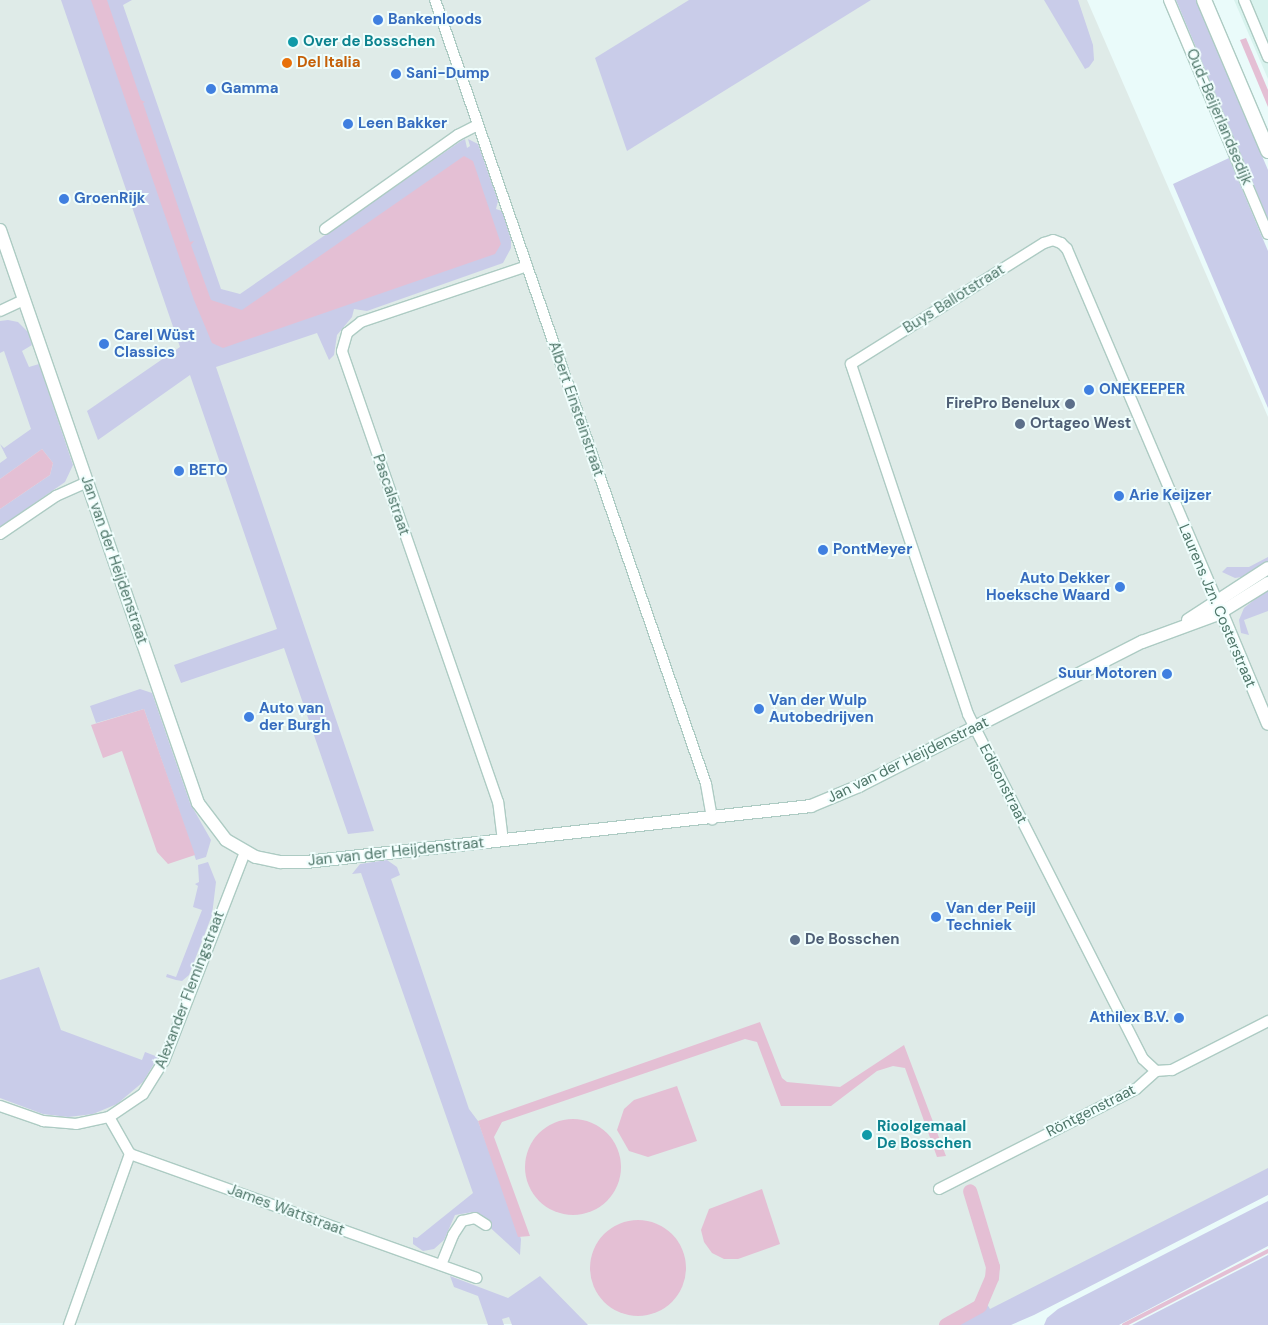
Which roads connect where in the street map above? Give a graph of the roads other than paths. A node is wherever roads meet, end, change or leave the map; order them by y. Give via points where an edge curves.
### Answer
1 (435, 0) edge
2 (1170, 0) edge
3 (1204, 0) edge
4 (1244, 0) edge
5 (1268, 57) edge
6 (478, 125) junction
7 (1268, 151) edge
8 (326, 229) dead end
9 (0, 230) edge
10 (1268, 234) edge
11 (1058, 241) joint
12 (526, 266) junction
13 (24, 300) junction
14 (0, 311) edge
15 (851, 364) joint
16 (87, 482) junction
17 (0, 534) edge
18 (1268, 568) edge
19 (1268, 583) edge
20 (1216, 599) junction
21 (1222, 612) junction
22 (1180, 626) junction
23 (1268, 724) edge
24 (974, 727) junction
25 (712, 819) junction
26 (503, 841) junction
27 (245, 852) junction
28 (1268, 1021) edge
29 (1156, 1071) junction
30 (0, 1106) edge
31 (109, 1116) junction
32 (130, 1154) junction
33 (939, 1190) dead end
34 (486, 1225) dead end
35 (441, 1265) junction
36 (477, 1278) dead end
37 (69, 1325) edge

1 - 6 street, Albert Einsteinstraat
2 - 10 street, Oud-Beijerlandsedijk
3 - 7 main road
4 - 5 street
6 - 8 street via 458,135
6 - 12 street, Albert Einsteinstraat
9 - 13 street, Jan van der Heijdenstraat
11 - 15 street, Buys Ballotstraat via 1044,243
11 - 20 street, Laurens Jzn. Costerstraat via 1067,249
12 - 25 street, Albert Einsteinstraat via 706,784
12 - 26 street, Pascalstraat via 361,322 345,336 342,351 498,802
13 - 14 street
13 - 16 street, Jan van der Heijdenstraat
15 - 24 street, Edisonstraat
16 - 17 street via 56,496
16 - 27 street, Jan van der Heijdenstraat via 198,803 220,834
18 - 20 street, Jan van der Heijdenstraat
19 - 21 street, Jan van der Heijdenstraat
20 - 21 street, Laurens Jzn. Costerstraat
20 - 22 street, Jan van der Heijdenstraat
21 - 22 street, Jan van der Heijdenstraat
21 - 23 street, Laurens Jzn. Costerstraat
22 - 24 street, Jan van der Heijdenstraat
24 - 25 street, Jan van der Heijdenstraat via 818,804
24 - 29 street, Edisonstraat via 1143,1059
25 - 26 street, Jan van der Heijdenstraat
26 - 27 street, Jan van der Heijdenstraat via 299,863 274,861
27 - 31 street, Alexander Flemingstraat via 160,1070 136,1100
28 - 29 street via 1172,1070
29 - 33 street, Röntgenstraat via 1136,1089
30 - 31 street, Alexander Flemingstraat via 60,1124 92,1123
31 - 32 street
32 - 35 street, James Wattstraat
32 - 37 street
34 - 35 street via 476,1218 462,1221 452,1235
35 - 36 street, James Wattstraat

